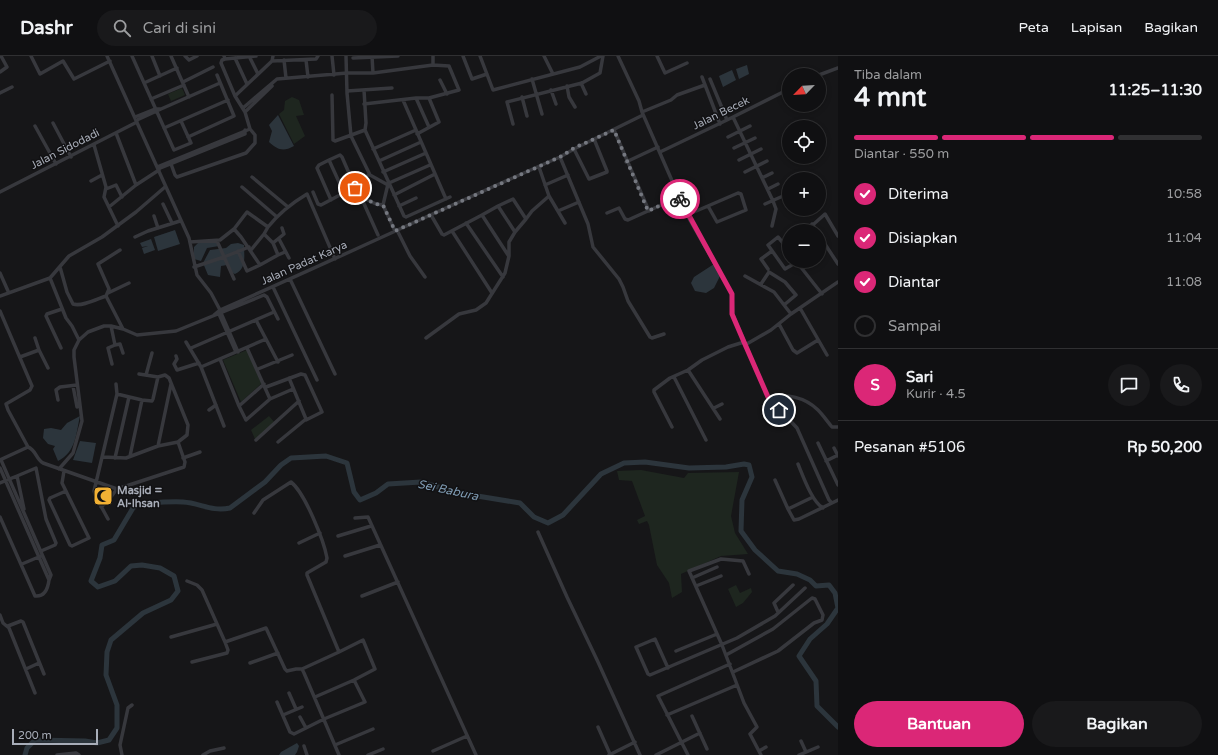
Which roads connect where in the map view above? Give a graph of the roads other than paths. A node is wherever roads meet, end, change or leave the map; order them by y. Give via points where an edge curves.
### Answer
1 (1, 56) edge
2 (31, 56) edge
3 (107, 56) edge
4 (132, 56) edge
5 (152, 56) edge
6 (172, 56) edge
7 (185, 56) edge
8 (197, 56) edge
9 (249, 56) edge
10 (256, 56) edge
11 (273, 56) edge
12 (318, 56) edge
13 (332, 56) edge
14 (346, 56) edge
15 (384, 56) edge
16 (397, 56) edge
17 (433, 56) edge
18 (463, 56) edge
19 (480, 56) edge
20 (544, 56) edge
21 (602, 56) edge
22 (657, 56) edge
23 (224, 57) edge
24 (358, 57) edge
25 (372, 57) edge
26 (620, 57) edge
27 (235, 58) junction
28 (301, 58) edge
29 (353, 58) dead end
30 (286, 59) edge
31 (306, 60) junction
32 (110, 61) junction
33 (272, 61) junction
34 (687, 62) dead end
35 (434, 65) junction
36 (214, 67) dead end
37 (177, 68) junction
38 (838, 68) edge
39 (0, 72) edge
40 (826, 72) edge
41 (347, 73) junction
42 (373, 73) junction
43 (258, 74) junction
44 (486, 74) junction
45 (553, 74) junction
46 (217, 75) dead end
47 (334, 75) junction
48 (160, 76) junction
49 (308, 77) junction
50 (286, 78) junction
51 (702, 78) dead end
52 (532, 79) junction
53 (710, 79) dead end
54 (440, 80) dead end
55 (144, 83) junction
56 (184, 83) junction
57 (220, 83) junction
58 (581, 83) junction
59 (247, 84) junction
60 (704, 85) junction
61 (567, 86) junction
62 (12, 87) dead end
63 (392, 88) dead end
64 (364, 90) junction
65 (551, 90) junction
66 (347, 91) junction
67 (0, 93) edge
68 (782, 93) edge
69 (447, 94) junction
70 (536, 94) junction
71 (586, 94) dead end
72 (332, 95) dead end
73 (235, 96) junction
74 (189, 97) junction
75 (522, 97) junction
76 (416, 98) junction
77 (429, 98) junction
78 (151, 99) junction
79 (228, 100) junction
80 (403, 100) junction
81 (364, 104) junction
82 (556, 104) dead end
83 (575, 107) dead end
84 (155, 110) junction
85 (244, 110) junction
86 (542, 114) dead end
87 (642, 114) junction
88 (527, 116) dead end
89 (733, 118) junction
90 (136, 120) junction
91 (727, 120) junction
92 (181, 121) junction
93 (53, 123) dead end
94 (512, 124) dead end
95 (720, 124) junction
96 (35, 126) dead end
97 (750, 126) dead end
98 (430, 127) junction
99 (164, 128) junction
100 (250, 128) junction
101 (245, 130) junction
102 (365, 130) junction
103 (416, 130) junction
104 (614, 130) junction
105 (739, 131) junction
106 (116, 133) junction
107 (418, 134) junction
108 (350, 136) junction
109 (188, 137) junction
110 (728, 137) dead end
111 (755, 138) dead end
112 (594, 139) junction
113 (421, 142) junction
114 (745, 143) junction
115 (94, 145) junction
116 (658, 147) junction
117 (574, 148) junction
118 (734, 148) dead end
119 (373, 149) junction
120 (761, 149) dead end
121 (660, 152) junction
122 (426, 153) junction
123 (750, 154) junction
124 (70, 157) junction
125 (560, 157) junction
126 (329, 160) junction
127 (739, 160) dead end
128 (379, 161) junction
129 (767, 161) dead end
130 (626, 162) junction
131 (56, 164) junction
132 (171, 164) junction
133 (430, 165) junction
134 (539, 166) junction
135 (756, 166) junction
136 (158, 169) junction
137 (383, 172) junction
138 (745, 172) dead end
139 (772, 173) dead end
140 (435, 174) junction
141 (102, 175) junction
142 (568, 175) junction
143 (252, 177) dead end
144 (762, 178) junction
145 (91, 181) dead end
146 (388, 184) junction
147 (778, 184) dead end
148 (136, 185) junction
149 (545, 185) junction
150 (165, 187) junction
151 (242, 187) dead end
152 (355, 188) junction
153 (106, 189) junction
154 (768, 189) junction
155 (0, 192) edge
156 (312, 192) dead end
157 (344, 193) junction
158 (394, 195) junction
159 (122, 196) junction
160 (549, 196) junction
161 (782, 196) edge
162 (361, 197) junction
163 (450, 197) dead end
164 (678, 197) junction
165 (416, 198) dead end
166 (446, 199) junction
167 (331, 200) junction
168 (773, 200) junction
169 (579, 202) junction
170 (163, 204) dead end
171 (765, 204) dead end
172 (383, 205) junction
173 (288, 206) junction
174 (399, 206) junction
175 (498, 206) junction
176 (708, 206) junction
177 (109, 207) junction
178 (558, 211) junction
179 (648, 211) junction
180 (607, 213) dead end
181 (431, 215) junction
182 (482, 215) junction
183 (687, 215) junction
184 (154, 216) dead end
185 (277, 217) junction
186 (526, 220) junction
187 (180, 221) junction
188 (172, 223) junction
189 (466, 223) junction
190 (565, 224) dead end
191 (812, 224) edge
192 (118, 226) junction
193 (772, 226) dead end
194 (268, 227) junction
195 (158, 228) junction
196 (282, 228) dead end
197 (234, 229) junction
198 (396, 231) junction
199 (452, 231) junction
200 (515, 232) junction
201 (264, 234) junction
202 (378, 235) dead end
203 (838, 236) edge
204 (134, 237) dead end
205 (279, 239) junction
206 (217, 241) junction
207 (782, 241) edge
208 (190, 242) junction
209 (273, 243) junction
210 (826, 246) edge
211 (250, 248) junction
212 (120, 250) dead end
213 (238, 251) junction
214 (772, 251) junction
215 (285, 252) junction
216 (278, 255) junction
217 (509, 256) junction
218 (224, 257) junction
219 (289, 258) dead end
220 (335, 259) junction
221 (838, 264) edge
222 (260, 265) junction
223 (782, 265) edge
224 (60, 267) junction
225 (194, 267) junction
226 (802, 268) edge
227 (768, 269) dead end
228 (0, 273) edge
229 (745, 276) dead end
230 (425, 277) dead end
231 (503, 277) junction
232 (50, 278) junction
233 (234, 279) dead end
234 (290, 279) junction
235 (838, 282) edge
236 (129, 283) dead end
237 (762, 284) junction
238 (273, 287) junction
239 (8, 291) dead end
240 (492, 293) junction
241 (822, 294) junction
242 (107, 295) junction
243 (0, 296) edge
244 (784, 305) junction
245 (800, 308) junction
246 (62, 309) junction
247 (0, 311) edge
248 (274, 312) junction
249 (219, 313) junction
250 (791, 314) junction
251 (278, 319) dead end
252 (256, 320) junction
253 (779, 324) junction
254 (111, 326) junction
255 (123, 329) junction
256 (228, 331) junction
257 (664, 334) dead end
258 (36, 338) dead end
259 (426, 338) dead end
260 (79, 340) junction
261 (266, 340) junction
262 (818, 340) junction
263 (186, 342) dead end
264 (744, 344) junction
265 (115, 345) junction
266 (61, 348) dead end
267 (191, 348) junction
268 (247, 348) junction
269 (39, 350) junction
270 (152, 352) dead end
271 (237, 352) junction
272 (123, 353) dead end
273 (292, 355) dead end
274 (828, 355) dead end
275 (176, 356) dead end
276 (20, 357) junction
277 (220, 359) junction
278 (278, 362) junction
279 (199, 363) junction
280 (112, 364) dead end
281 (201, 367) junction
282 (48, 368) dead end
283 (258, 369) junction
284 (688, 370) junction
285 (139, 374) dead end
286 (335, 374) dead end
287 (146, 375) junction
288 (158, 377) junction
289 (674, 377) junction
290 (289, 378) junction
291 (317, 380) dead end
292 (171, 383) junction
293 (116, 384) dead end
294 (75, 385) junction
295 (265, 386) junction
296 (293, 389) junction
297 (117, 394) junction
298 (130, 397) junction
299 (768, 397) junction
300 (270, 399) junction
301 (58, 400) dead end
302 (142, 400) junction
303 (299, 401) junction
304 (722, 404) dead end
305 (216, 405) junction
306 (239, 406) junction
307 (77, 408) dead end
308 (714, 408) junction
309 (209, 410) dead end
310 (720, 419) dead end
311 (306, 420) junction
312 (224, 426) dead end
313 (838, 427) edge
314 (672, 428) dead end
315 (256, 440) dead end
316 (706, 440) dead end
317 (178, 442) junction
318 (278, 442) dead end
319 (818, 443) dead end
320 (158, 446) junction
321 (28, 447) junction
322 (834, 448) dead end
323 (200, 452) dead end
324 (130, 456) junction
325 (838, 456) edge
326 (103, 457) junction
327 (115, 458) junction
328 (183, 458) junction
329 (0, 460) edge
330 (826, 461) junction
331 (798, 464) dead end
332 (0, 468) edge
333 (59, 469) junction
334 (64, 471) junction
335 (17, 476) junction
336 (8, 480) junction
337 (775, 480) dead end
338 (96, 481) junction
339 (0, 484) edge
340 (838, 485) edge
341 (117, 489) junction
342 (66, 491) junction
343 (813, 497) junction
344 (838, 500) edge
345 (832, 503) junction
346 (101, 507) junction
347 (823, 508) junction
348 (788, 509) junction
349 (254, 513) dead end
350 (25, 516) junction
351 (0, 517) edge
352 (355, 518) dead end
353 (108, 519) dead end
354 (371, 526) junction
355 (538, 532) dead end
356 (320, 533) junction
357 (338, 536) dead end
358 (299, 543) dead end
359 (380, 545) junction
360 (41, 555) junction
361 (346, 556) dead end
362 (22, 564) junction
363 (717, 567) dead end
364 (749, 574) dead end
365 (721, 576) dead end
366 (692, 578) junction
367 (187, 581) dead end
368 (398, 582) junction
369 (793, 585) dead end
370 (696, 586) junction
371 (805, 588) dead end
372 (362, 596) dead end
373 (778, 612) junction
374 (0, 615) edge
375 (217, 624) junction
376 (8, 626) junction
377 (717, 634) junction
378 (171, 637) dead end
379 (225, 642) junction
380 (722, 645) junction
381 (676, 651) dead end
382 (339, 652) junction
383 (278, 653) junction
384 (726, 655) junction
385 (192, 662) dead end
386 (250, 663) dead end
387 (39, 664) junction
388 (730, 664) junction
389 (668, 668) junction
390 (26, 669) junction
391 (302, 669) junction
392 (733, 672) junction
393 (44, 674) dead end
394 (354, 680) junction
395 (737, 685) junction
396 (35, 692) dead end
397 (289, 693) dead end
398 (315, 697) junction
399 (277, 702) dead end
400 (132, 706) dead end
401 (302, 707) dead end
402 (296, 709) junction
403 (283, 715) junction
404 (300, 716) dead end
405 (667, 716) junction
406 (692, 716) dead end
407 (324, 719) junction
408 (598, 727) dead end
409 (306, 728) junction
410 (373, 729) dead end
411 (700, 733) junction
412 (467, 736) junction
413 (801, 741) dead end
414 (635, 742) junction
415 (682, 743) junction
416 (335, 745) junction
417 (304, 746) dead end
418 (766, 747) dead end
419 (818, 747) dead end
420 (224, 748) dead end
421 (383, 749) dead end
422 (707, 749) dead end
423 (433, 751) dead end
424 (806, 752) junction
425 (760, 753) edge
426 (610, 754) edge
427 (57, 755) edge
428 (79, 755) edge
429 (122, 755) edge
430 (203, 755) edge
431 (307, 755) edge
432 (340, 755) edge
433 (368, 755) edge
434 (475, 755) edge
435 (640, 755) edge
436 (656, 755) edge
437 (688, 755) edge
438 (800, 755) edge

1 - 39 street via 7,68
2 - 32 street via 40,74 64,62 74,79
3 - 32 street
4 - 55 street
5 - 48 street
6 - 37 street
7 - 8 street via 189,60
9 - 10 street
9 - 27 street
9 - 43 street
11 - 33 street
12 - 31 street via 316,59
13 - 47 street
14 - 41 street
15 - 16 street
15 - 25 street
17 - 35 street
18 - 44 street via 472,79
19 - 44 street
20 - 45 street
21 - 45 street via 580,67
21 - 58 street via 600,73
22 - 34 street via 665,73
23 - 27 street
23 - 73 street via 221,63
24 - 25 street
24 - 29 street
25 - 42 street
26 - 87 street
27 - 59 street
28 - 30 street
28 - 31 street
30 - 33 street
30 - 50 street
31 - 49 street
32 - 90 street
33 - 43 street
35 - 42 street
35 - 69 street via 449,66 459,90
36 - 56 street
37 - 48 street
37 - 56 street
38 - 40 street
41 - 42 street
41 - 47 street
41 - 66 street
43 - 59 street
44 - 52 street via 493,90
45 - 52 street
46 - 57 street
47 - 49 street
48 - 55 street
49 - 50 street
50 - 85 street via 264,91
51 - 60 street
52 - 70 street
53 - 91 street
54 - 69 street
55 - 78 street
56 - 74 street
56 - 78 street
57 - 74 street, Jalan Sidodadi
57 - 79 street
58 - 61 street
58 - 71 street
59 - 73 street
60 - 87 street, Jalan Padat Karya via 677,95
60 - 95 street
61 - 65 street
61 - 83 street via 569,97
62 - 67 street
63 - 64 street
64 - 66 street
64 - 81 street
65 - 70 street
65 - 82 street
66 - 108 street
68 - 89 street, Jalan Becek
69 - 77 street
70 - 75 street
70 - 86 street
72 - 108 street via 333,139 335,141
73 - 85 street
74 - 84 street, Jalan Sidodadi
75 - 88 street
75 - 94 street via 506,102
76 - 77 street
76 - 80 street
76 - 98 street
77 - 98 street via 439,121
78 - 84 street
79 - 92 street
79 - 109 street via 233,116
80 - 81 street
80 - 103 street
81 - 102 street
84 - 90 street, Jalan Sidodadi
84 - 99 street
85 - 100 street
87 - 104 street, Jalan Padat Karya
87 - 116 street
89 - 91 street, Jalan Becek
89 - 105 street
90 - 106 street, Jalan Sidodadi
90 - 136 street
91 - 95 street, Jalan Becek
92 - 99 street
92 - 109 street
93 - 124 street
95 - 121 street, Jalan Becek
96 - 131 street
97 - 105 street
98 - 107 street
99 - 109 street via 174,150 189,145 191,143
100 - 101 street
100 - 132 street via 256,141 246,154 177,177
101 - 132 street via 245,134
101 - 136 street
102 - 108 street
102 - 119 street
103 - 107 street
103 - 119 street
104 - 112 street, Jalan Padat Karya
104 - 130 street
105 - 110 street
105 - 114 street
106 - 115 street, Jalan Sidodadi
106 - 148 street
107 - 113 street
108 - 146 street via 370,175
111 - 114 street
112 - 117 street, Jalan Padat Karya
112 - 117 street via 607,172 589,179
113 - 122 street
113 - 128 street
114 - 118 street
114 - 123 street
115 - 124 street, Jalan Sidodadi
115 - 141 street
116 - 121 street
116 - 130 street
117 - 125 street, Jalan Padat Karya
119 - 128 street
120 - 123 street
121 - 164 street
122 - 133 street
122 - 137 street
123 - 127 street
123 - 135 street
124 - 131 street, Jalan Sidodadi
125 - 134 street, Jalan Padat Karya
125 - 142 street
126 - 152 street via 342,156
126 - 157 street
126 - 167 street via 317,168
128 - 137 street
129 - 135 street
130 - 179 street
131 - 155 street, Jalan Sidodadi
132 - 136 street
133 - 140 street
133 - 146 street
134 - 149 street
134 - 181 street, Jalan Padat Karya
135 - 138 street
135 - 144 street
136 - 148 street
136 - 150 street
137 - 146 street
139 - 144 street
140 - 158 street
140 - 166 street
141 - 145 street
141 - 153 street
142 - 149 street
142 - 169 street
143 - 173 street
144 - 154 street
146 - 158 street
146 - 172 street
147 - 154 street
148 - 159 street
149 - 160 street
150 - 187 street
150 - 192 street
151 - 185 street
152 - 157 street
152 - 162 street
153 - 159 street via 116,185
153 - 177 street via 104,197
154 - 168 street
156 - 167 street via 319,205
157 - 167 street
158 - 174 street
159 - 177 street
160 - 178 street
160 - 186 street
161 - 168 street
162 - 172 street
162 - 202 street
163 - 166 street
164 - 179 street
164 - 183 street
165 - 174 street
166 - 174 street via 406,217
168 - 171 street
168 - 193 street via 776,209
169 - 178 street
169 - 257 street via 593,247 621,282 628,301 650,337
170 - 188 street
172 - 198 street
173 - 185 street
173 - 220 street via 307,194
175 - 182 street
175 - 186 street via 512,199
175 - 200 street
176 - 176 street via 740,193 746,210 717,222
176 - 183 street
177 - 192 street
178 - 190 street
179 - 180 street via 628,220 619,208
181 - 198 street, Jalan Padat Karya
181 - 199 street via 442,234
182 - 189 street
182 - 217 street
183 - 264 street via 732,294 732,314
184 - 195 street
185 - 194 street
186 - 200 street
187 - 188 street
187 - 208 street
188 - 195 street
189 - 199 street
189 - 231 street
191 - 203 street via 826,214
192 - 224 street via 69,256
194 - 197 street via 247,212
194 - 201 street
195 - 204 street
196 - 205 street via 284,234
197 - 206 street
197 - 211 street
198 - 220 street, Jalan Padat Karya
198 - 230 street
199 - 240 street
200 - 217 street via 509,242
201 - 209 street
201 - 211 street
205 - 209 street
205 - 215 street
206 - 208 street
206 - 218 street
207 - 214 street via 778,237 768,244
208 - 225 street
209 - 216 street
210 - 221 street
211 - 213 street
211 - 222 street
212 - 242 street via 98,264 109,289
213 - 218 street
213 - 222 street via 247,272
214 - 223 street
214 - 227 street via 761,259
215 - 216 street
215 - 219 street
216 - 222 street
217 - 231 street
218 - 225 street
218 - 233 street
220 - 234 street, Jalan Padat Karya
224 - 232 street
224 - 242 street via 67,292 74,304 78,305
225 - 249 street via 198,278 211,293
226 - 241 street
228 - 239 street
229 - 237 street
231 - 240 street
232 - 243 street
232 - 246 street
234 - 238 street, Jalan Padat Karya
234 - 286 street
235 - 241 street
236 - 242 street
237 - 244 street via 774,292
237 - 244 street via 769,272 786,282 796,295
238 - 249 street, Jalan Padat Karya
238 - 291 street
240 - 259 street via 489,300 480,308 459,314
241 - 245 street
242 - 255 street
244 - 250 street
245 - 250 street
245 - 262 street
246 - 260 street
246 - 266 street via 46,316
247 - 276 street
248 - 249 street via 264,296
248 - 251 street
248 - 252 street
249 - 255 street via 176,331 137,336
249 - 256 street
250 - 253 street
252 - 256 street
252 - 261 street
253 - 262 street via 797,353
253 - 264 street via 764,335
254 - 255 street
254 - 260 street via 92,330
254 - 265 street
256 - 267 street
256 - 271 street
258 - 269 street
260 - 294 street via 74,350
261 - 268 street
261 - 278 street
262 - 274 street
263 - 267 street
264 - 284 street via 728,347
264 - 299 street
265 - 272 street via 120,344
265 - 280 street via 108,348
267 - 279 street
268 - 271 street
268 - 283 street
269 - 276 street
269 - 282 street
270 - 287 street
271 - 277 street
273 - 278 street
275 - 279 street via 174,364 177,370
276 - 321 street via 32,388 6,406
277 - 281 street
277 - 306 street
278 - 283 street
279 - 281 street
281 - 305 street
283 - 295 street
284 - 289 street
284 - 308 street
285 - 287 street
287 - 288 street
288 - 292 street via 166,376
288 - 302 street via 153,400
289 - 314 street via 654,391
289 - 316 street
290 - 295 street
290 - 296 street
290 - 311 street via 305,375 322,412
292 - 317 street via 188,425 187,435
292 - 320 street
293 - 297 street
294 - 301 street via 56,390
294 - 307 street
294 - 333 street via 82,421 73,453
295 - 300 street
295 - 306 street
296 - 300 street
296 - 303 street
297 - 298 street
297 - 326 street
298 - 302 street
298 - 327 street
299 - 313 street via 781,395 799,399 817,409 832,427
299 - 345 street via 797,428
300 - 306 street via 247,420
302 - 324 street
303 - 311 street
303 - 315 street
304 - 308 street
305 - 309 street
305 - 312 street
308 - 310 street
311 - 318 street
317 - 320 street
317 - 328 street
319 - 330 street
320 - 324 street
321 - 329 street
321 - 333 street via 33,450 40,462
322 - 325 street
323 - 328 street
324 - 327 street
325 - 330 street
326 - 327 street
326 - 338 street
328 - 341 street via 184,467
329 - 336 street
330 - 340 street
331 - 343 street
332 - 336 street
333 - 334 street
334 - 338 street
334 - 342 street via 62,483
335 - 336 street
335 - 350 street
335 - 360 street via 36,468 46,518 56,543
336 - 339 street
336 - 350 street
336 - 360 street
337 - 348 street
338 - 341 street
338 - 346 street via 94,494
341 - 346 street
342 - 342 street via 49,500 72,546 89,538
343 - 347 street
343 - 348 street
344 - 345 street
345 - 347 street
346 - 353 street
347 - 348 street via 795,520
349 - 356 street via 264,500 291,482 307,506
350 - 360 street
351 - 362 street
352 - 354 street via 367,517
354 - 357 street
354 - 359 street
355 - 414 street
356 - 358 street
356 - 382 street via 327,560 306,575
359 - 361 street
359 - 368 street
360 - 362 street
360 - 362 street via 51,575 41,596 36,596
363 - 366 street
364 - 366 street via 743,560 722,558 689,571
365 - 370 street
366 - 370 street
367 - 375 street via 198,585 202,590
368 - 372 street
368 - 412 street
369 - 373 street via 774,603
370 - 377 street
371 - 373 street
373 - 380 street via 764,623
374 - 376 street via 3,623
375 - 378 street
375 - 379 street
376 - 387 street via 23,622
376 - 390 street
377 - 380 street
377 - 381 street
379 - 383 street via 266,628
379 - 385 street via 227,652
380 - 384 street
380 - 389 street
382 - 391 street
382 - 394 street via 363,640 374,669
383 - 386 street
383 - 391 street via 287,671
384 - 388 street
384 - 392 street via 773,629 812,598 824,615 822,620 814,623 778,651
387 - 390 street
387 - 393 street
388 - 392 street
388 - 405 street via 658,696
389 - 389 street via 656,638 636,647 648,675
390 - 396 street
391 - 398 street
392 - 395 street
394 - 398 street
394 - 407 street via 365,702
395 - 405 street
395 - 425 street via 757,727 750,734
397 - 402 street
398 - 407 street
399 - 403 street
400 - 429 street via 128,708 120,745
401 - 402 street
402 - 403 street
403 - 409 street via 292,733
404 - 409 street
405 - 415 street
406 - 411 street
407 - 409 street
407 - 416 street
408 - 426 street
410 - 416 street
411 - 415 street
411 - 422 street
412 - 423 street
412 - 434 street
413 - 424 street
414 - 426 street
414 - 435 street
415 - 436 street
415 - 437 street
416 - 432 street
417 - 431 street
418 - 425 street
419 - 424 street
420 - 430 street
421 - 433 street
424 - 438 street
427 - 428 street via 75,752

